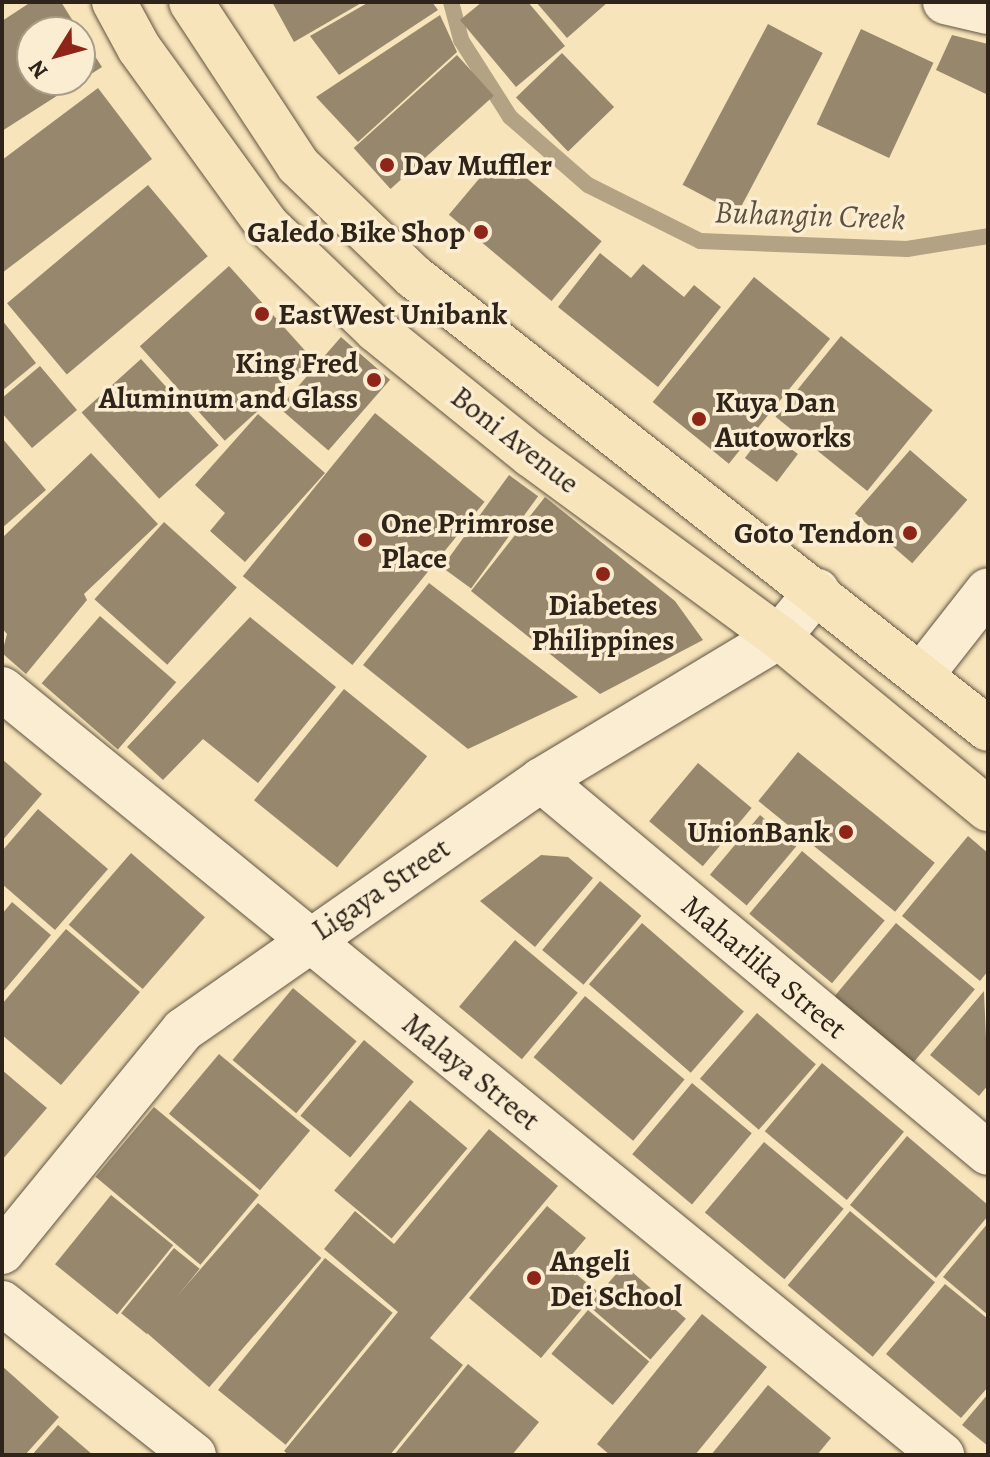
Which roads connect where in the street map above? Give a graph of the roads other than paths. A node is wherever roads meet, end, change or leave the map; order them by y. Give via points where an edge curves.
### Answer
1 (114, 2) edge
2 (191, 2) edge
3 (945, 2) edge
4 (988, 12) edge
5 (988, 590) edge
6 (817, 591) junction
7 (779, 637) junction
8 (923, 673) junction
9 (2, 689) edge
10 (988, 729) edge
11 (541, 780) junction
12 (988, 809) edge
13 (307, 939) junction
14 (988, 1153) edge
15 (2, 1252) edge
16 (2, 1303) edge
17 (194, 1455) edge
18 (942, 1455) edge

1 - 7 main road, Boni Avenue via 139,48 267,225 376,330 531,455
2 - 6 main road via 298,165 413,276
3 - 4 street
5 - 8 street
6 - 7 street, Ligaya Street
6 - 8 main road
7 - 11 street, Ligaya Street
7 - 12 main road, Boni Avenue
8 - 10 main road
9 - 13 street, Malaya Street
11 - 13 street, Ligaya Street
11 - 14 street, Maharlika Street
13 - 15 street, Ligaya Street via 183,1030
13 - 18 street, Malaya Street
16 - 17 street

